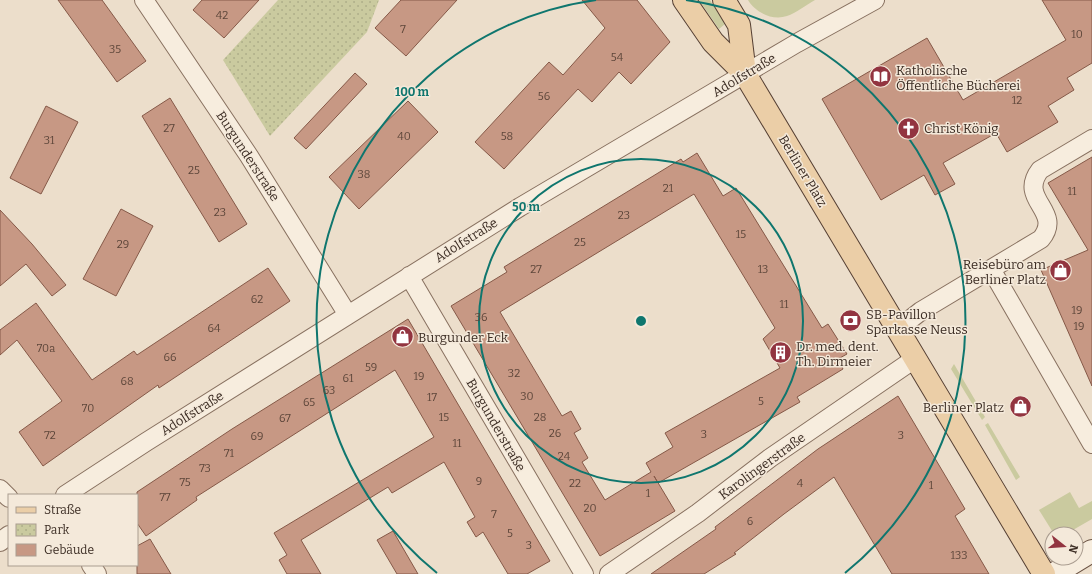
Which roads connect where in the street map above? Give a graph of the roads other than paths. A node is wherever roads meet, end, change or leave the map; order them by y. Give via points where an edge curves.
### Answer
1 (144, 0) edge
2 (684, 0) edge
3 (724, 0) edge
4 (874, 0) edge
5 (853, 6) edge
6 (745, 74) junction
7 (1092, 140) edge
8 (991, 269) junction
9 (409, 276) junction
10 (348, 315) junction
11 (898, 329) junction
12 (916, 358) junction
13 (1092, 444) edge
14 (0, 489) edge
15 (67, 494) edge
16 (8, 497) edge
17 (8, 536) edge
18 (0, 542) edge
19 (1092, 551) edge
20 (584, 574) edge
21 (608, 574) edge
22 (1044, 574) edge
23 (1054, 574) edge

1 - 10 street, Burgunderstraße via 228,124
2 - 6 main road via 713,42
3 - 6 main road via 739,25
4 - 5 street, Adolfstraße
5 - 6 street, Adolfstraße
6 - 9 street, Adolfstraße
6 - 11 main road, Berliner Platz
7 - 8 street via 1040,170 1033,186 1047,218 1047,232 1041,239
8 - 11 street via 921,311
8 - 13 street
9 - 10 street, Adolfstraße
9 - 20 street, Burgunderstraße
10 - 15 street, Adolfstraße
11 - 12 main road, Berliner Platz
12 - 21 street, Karolingerstraße
12 - 22 main road, Berliner Platz
14 - 16 street
17 - 18 street
19 - 23 main road

